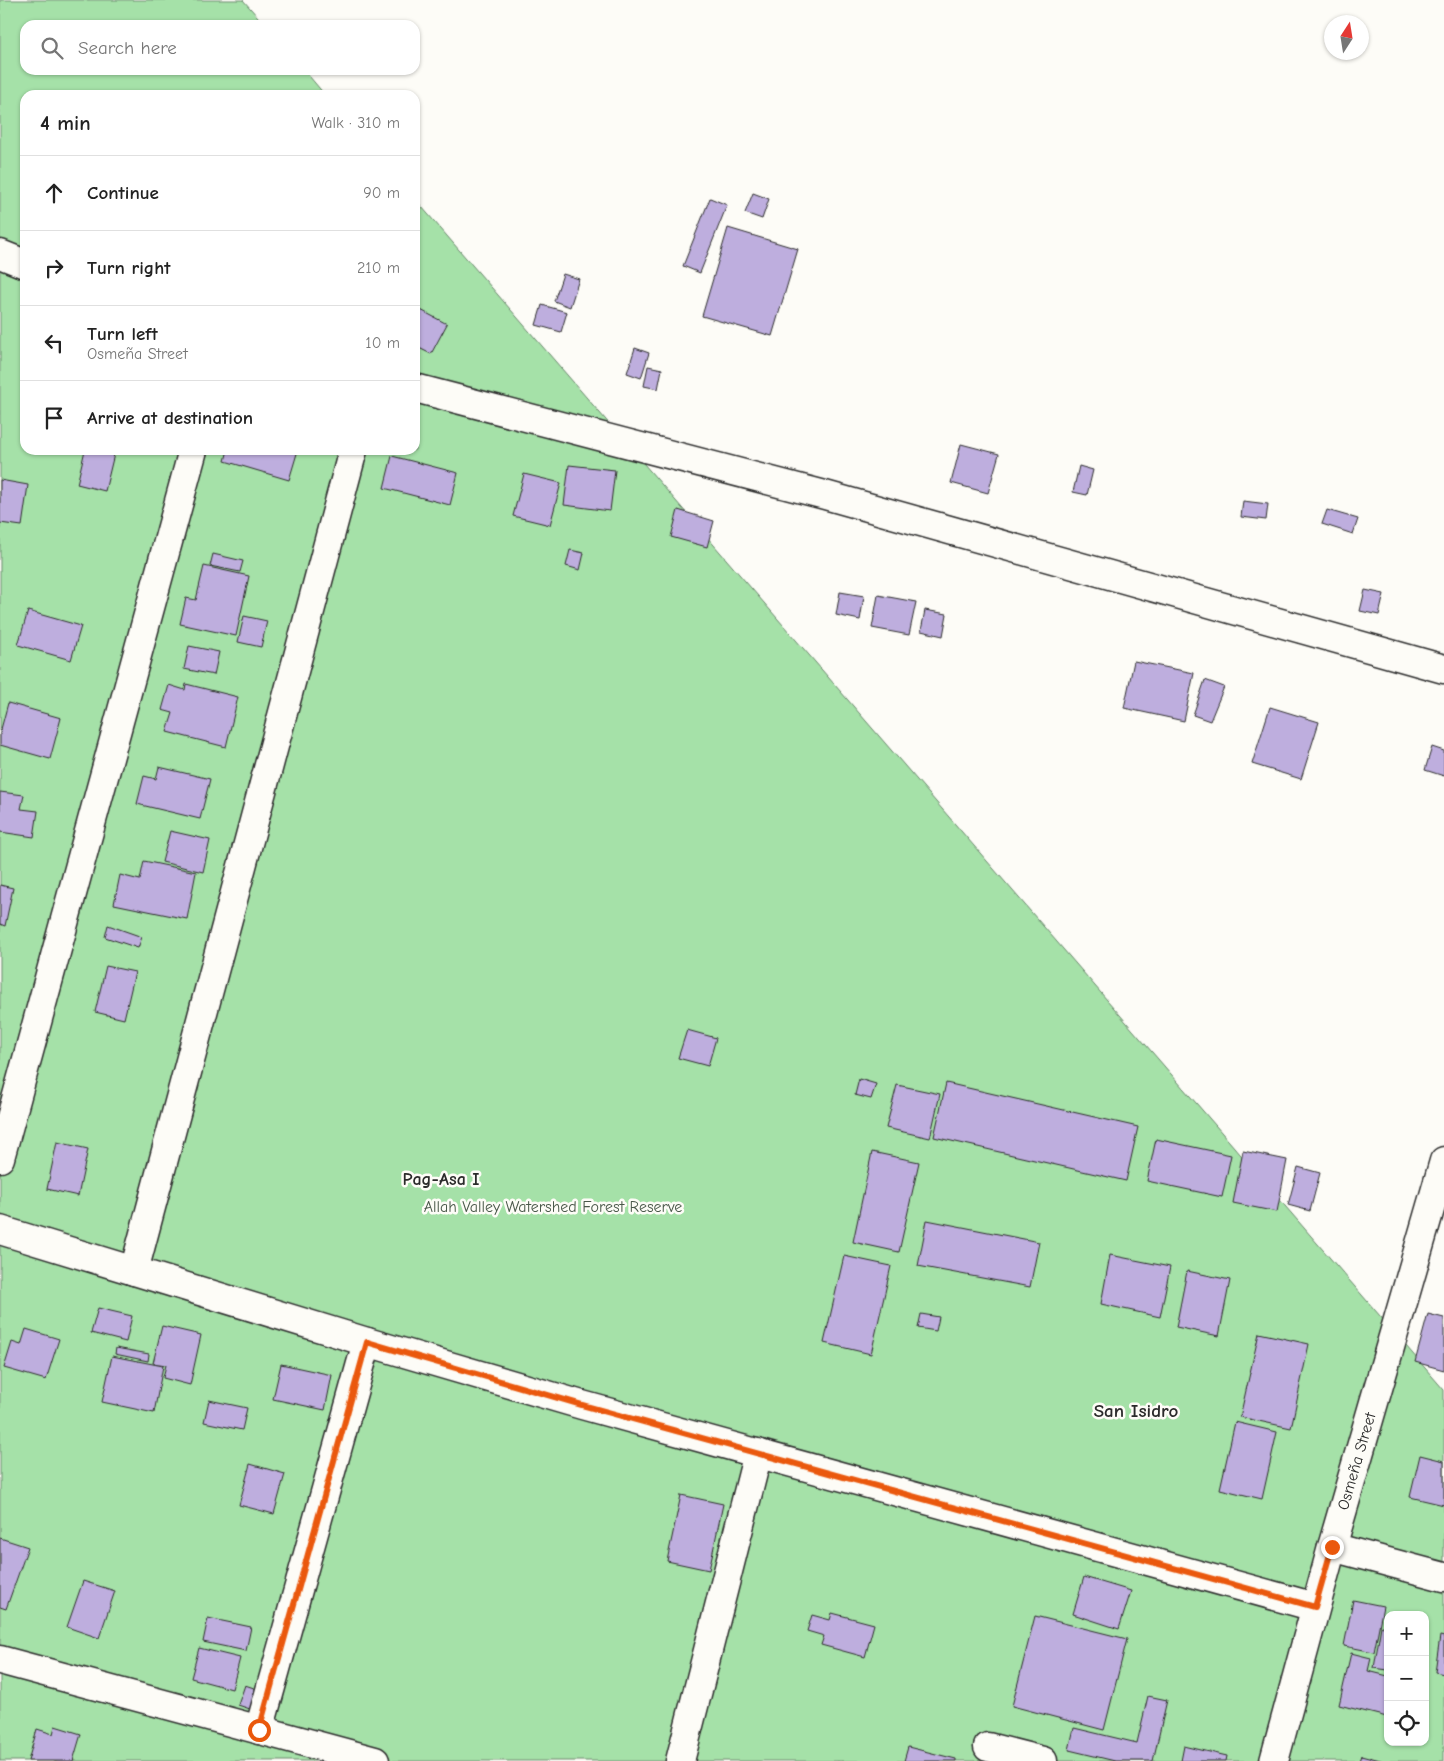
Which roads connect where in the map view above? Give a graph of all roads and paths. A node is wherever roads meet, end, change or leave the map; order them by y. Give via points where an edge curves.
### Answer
1 (0, 254) edge
2 (20, 262) edge
3 (420, 389) edge
4 (192, 455) edge
5 (352, 455) edge
6 (1444, 669) edge
7 (0, 1158) edge
8 (1444, 1161) edge
9 (0, 1230) edge
10 (134, 1271) junction
11 (367, 1342) junction
12 (758, 1453) junction
13 (1332, 1547) junction
14 (1444, 1577) edge
15 (1315, 1607) junction
16 (0, 1660) edge
17 (259, 1730) junction
18 (988, 1748) dead end
19 (375, 1761) edge
20 (680, 1761) edge
21 (1043, 1761) edge
22 (1274, 1761) edge

1 - 2 street
3 - 6 street via 825,495
4 - 7 street
5 - 10 street
8 - 13 street, Osmeña Street
9 - 10 street
10 - 11 street
11 - 12 street
11 - 17 street
12 - 15 street
12 - 20 street
13 - 14 street
13 - 15 street, Osmeña Street
15 - 22 street, Osmeña Street
16 - 17 street
17 - 19 street
18 - 21 street

